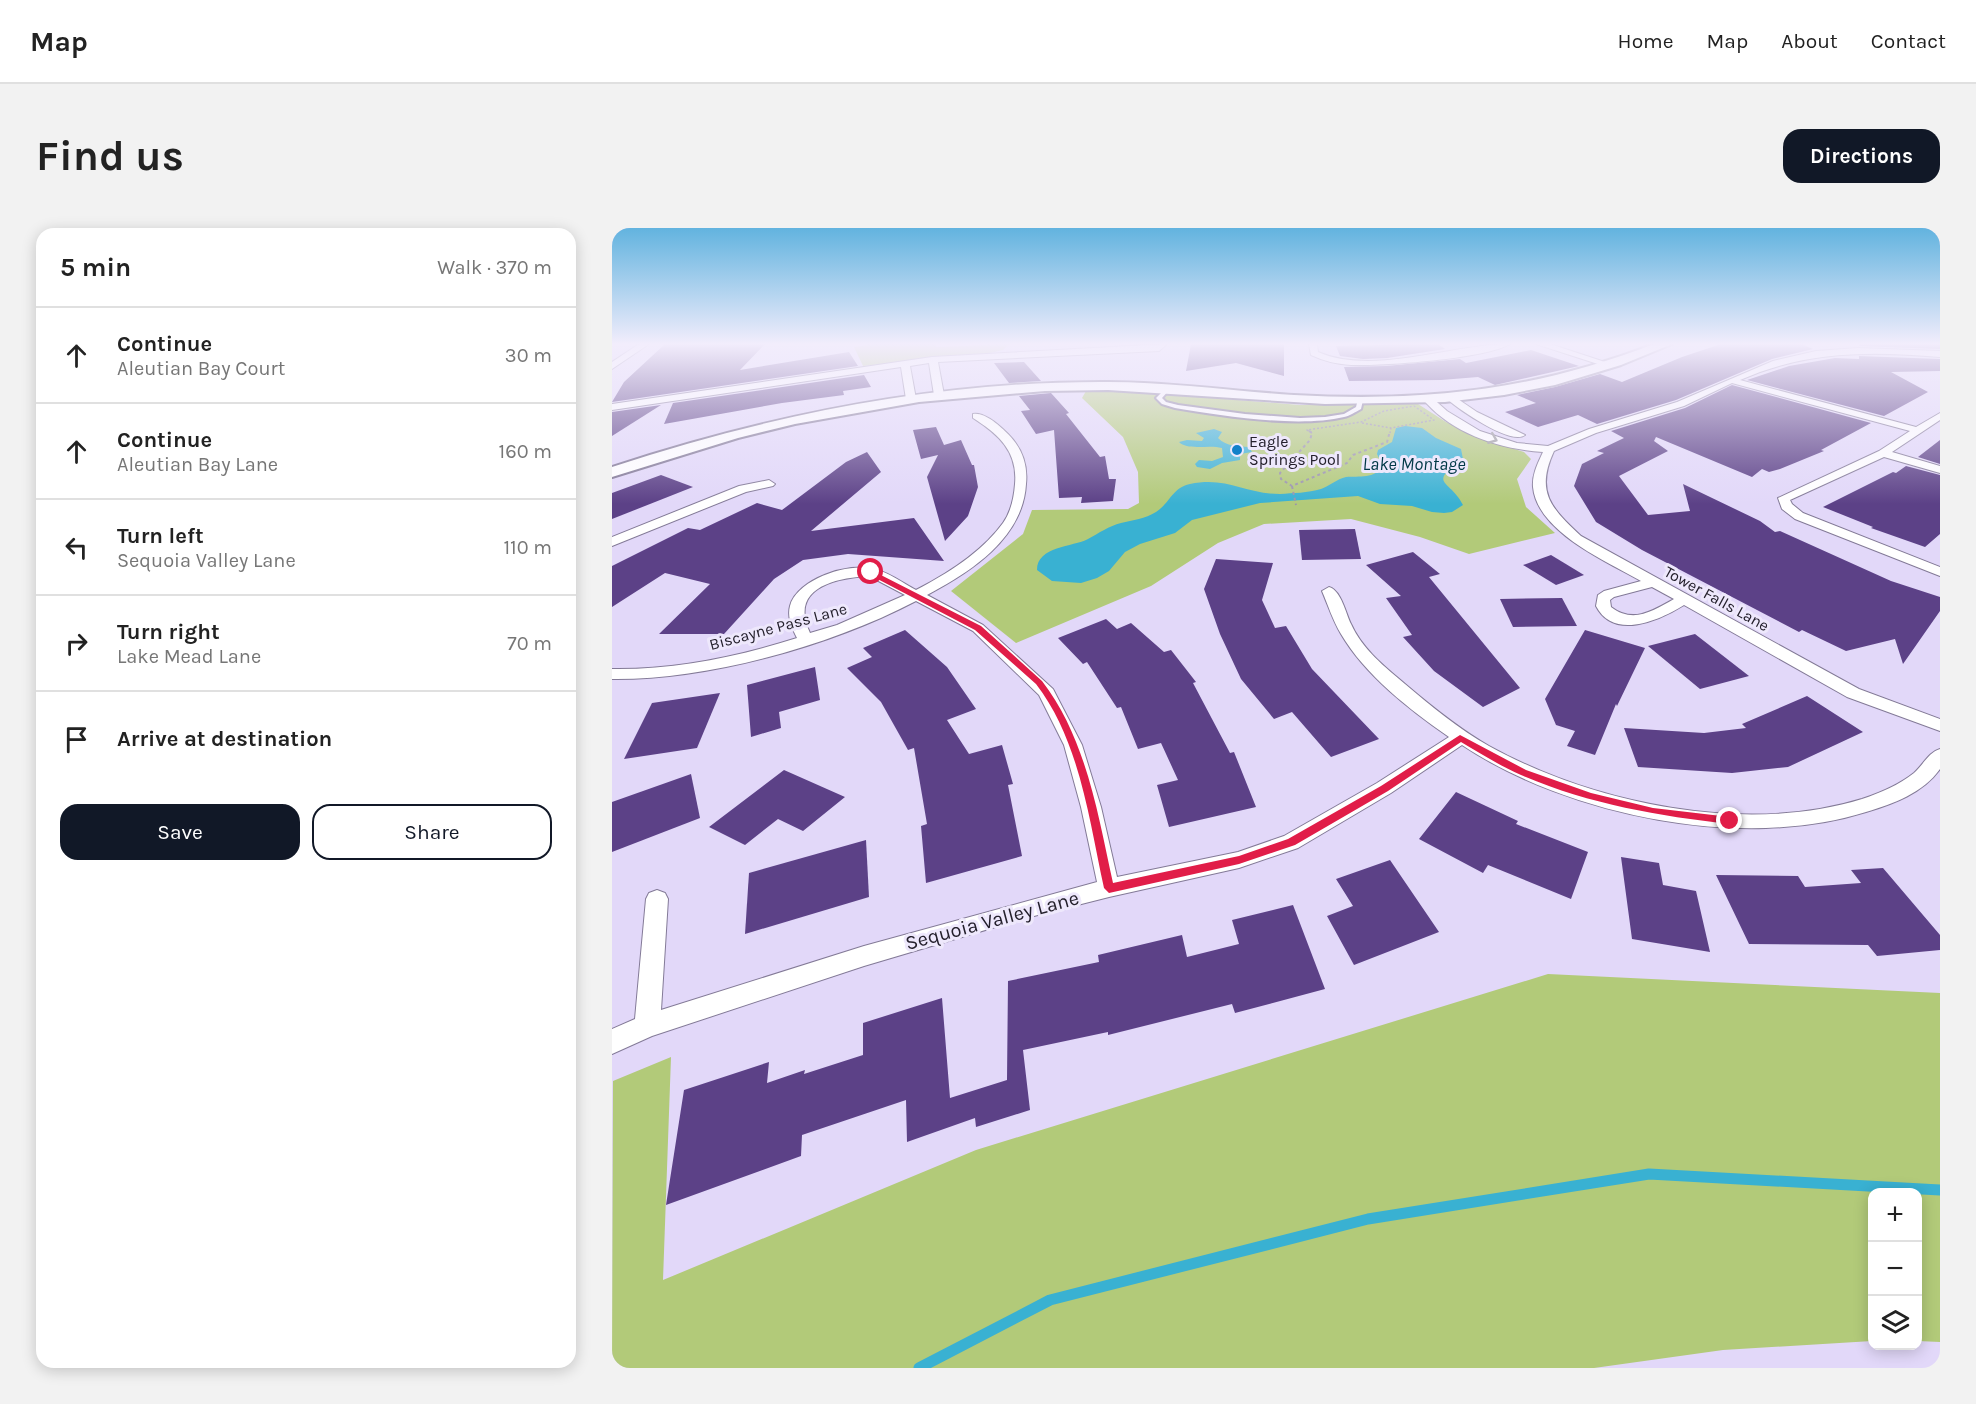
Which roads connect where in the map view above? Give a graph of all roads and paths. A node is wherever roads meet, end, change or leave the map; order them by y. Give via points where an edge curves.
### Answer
1 (692, 397) edge
2 (924, 397) edge
3 (1160, 397) edge
4 (1274, 397) edge
5 (1422, 397) edge
6 (1426, 397) edge
7 (1450, 397) edge
8 (1694, 397) edge
9 (1795, 397) edge
10 (911, 399) joint
11 (1360, 400) junction
12 (1414, 406) dead end
13 (612, 407) edge
14 (977, 416) dead end
15 (1940, 416) edge
16 (1434, 420) dead end
17 (1361, 422) junction
18 (1391, 428) junction
19 (1917, 430) junction
20 (1550, 449) junction
21 (1883, 453) junction
22 (1940, 470) edge
23 (612, 472) edge
24 (769, 484) dead end
25 (1292, 486) junction
26 (1296, 505) dead end
27 (612, 542) edge
28 (1940, 572) edge
29 (1651, 583) junction
30 (1329, 591) dead end
31 (916, 596) junction
32 (1683, 600) junction
33 (805, 639) junction
34 (612, 674) edge
35 (1940, 725) edge
36 (1460, 738) junction
37 (1940, 756) edge
38 (1109, 888) junction
39 (657, 899) dead end
40 (647, 1026) junction
41 (612, 1042) edge

1 - 13 street
2 - 10 street
3 - 11 lane via 1177,407 1287,420 1351,416 1359,408
4 - 11 street
5 - 11 street
6 -> 20 street via 1443,413 1482,434 1513,445
7 - 20 street via 1482,418
8 - 20 street via 1596,428
9 - 19 street
10 - 23 street via 741,434
12 - 17 path via 1384,411
14 - 31 street, Biscayne Pass Lane via 1014,444 1021,483 1018,504 1009,525 969,565
15 - 19 street
16 - 18 path
17 - 18 path
17 - 25 path via 1308,430 1312,434 1310,440 1280,473 1281,479
18 - 25 path via 1387,442
19 - 21 street
20 - 29 street, Tower Falls Lane via 1537,478 1541,496 1552,515 1576,539
21 - 22 street
21 - 28 street via 1794,492 1784,498 1786,506 1837,533
24 - 27 street via 743,489
25 - 26 path
29 - 32 street, Tower Falls Lane
29 - 32 street via 1609,594 1602,604 1614,616 1641,622
30 - 36 street via 1348,633 1371,662 1412,702
31 - 33 street, Biscayne Pass Lane via 851,626
31 - 33 street via 871,572 834,576 813,584 800,595 796,607 796,626
31 - 38 street via 978,628 1047,693 1073,745
32 - 35 street, Tower Falls Lane via 1853,693
33 - 34 street, Biscayne Pass Lane via 731,660 648,674
36 - 37 street via 1523,773 1590,796 1653,811 1730,821 1808,818 1863,807 1909,786
36 - 38 street, Sequoia Valley Lane via 1291,842 1239,860
38 - 40 street, Sequoia Valley Lane via 864,956
39 - 40 street
40 - 41 street, Sequoia Valley Lane

